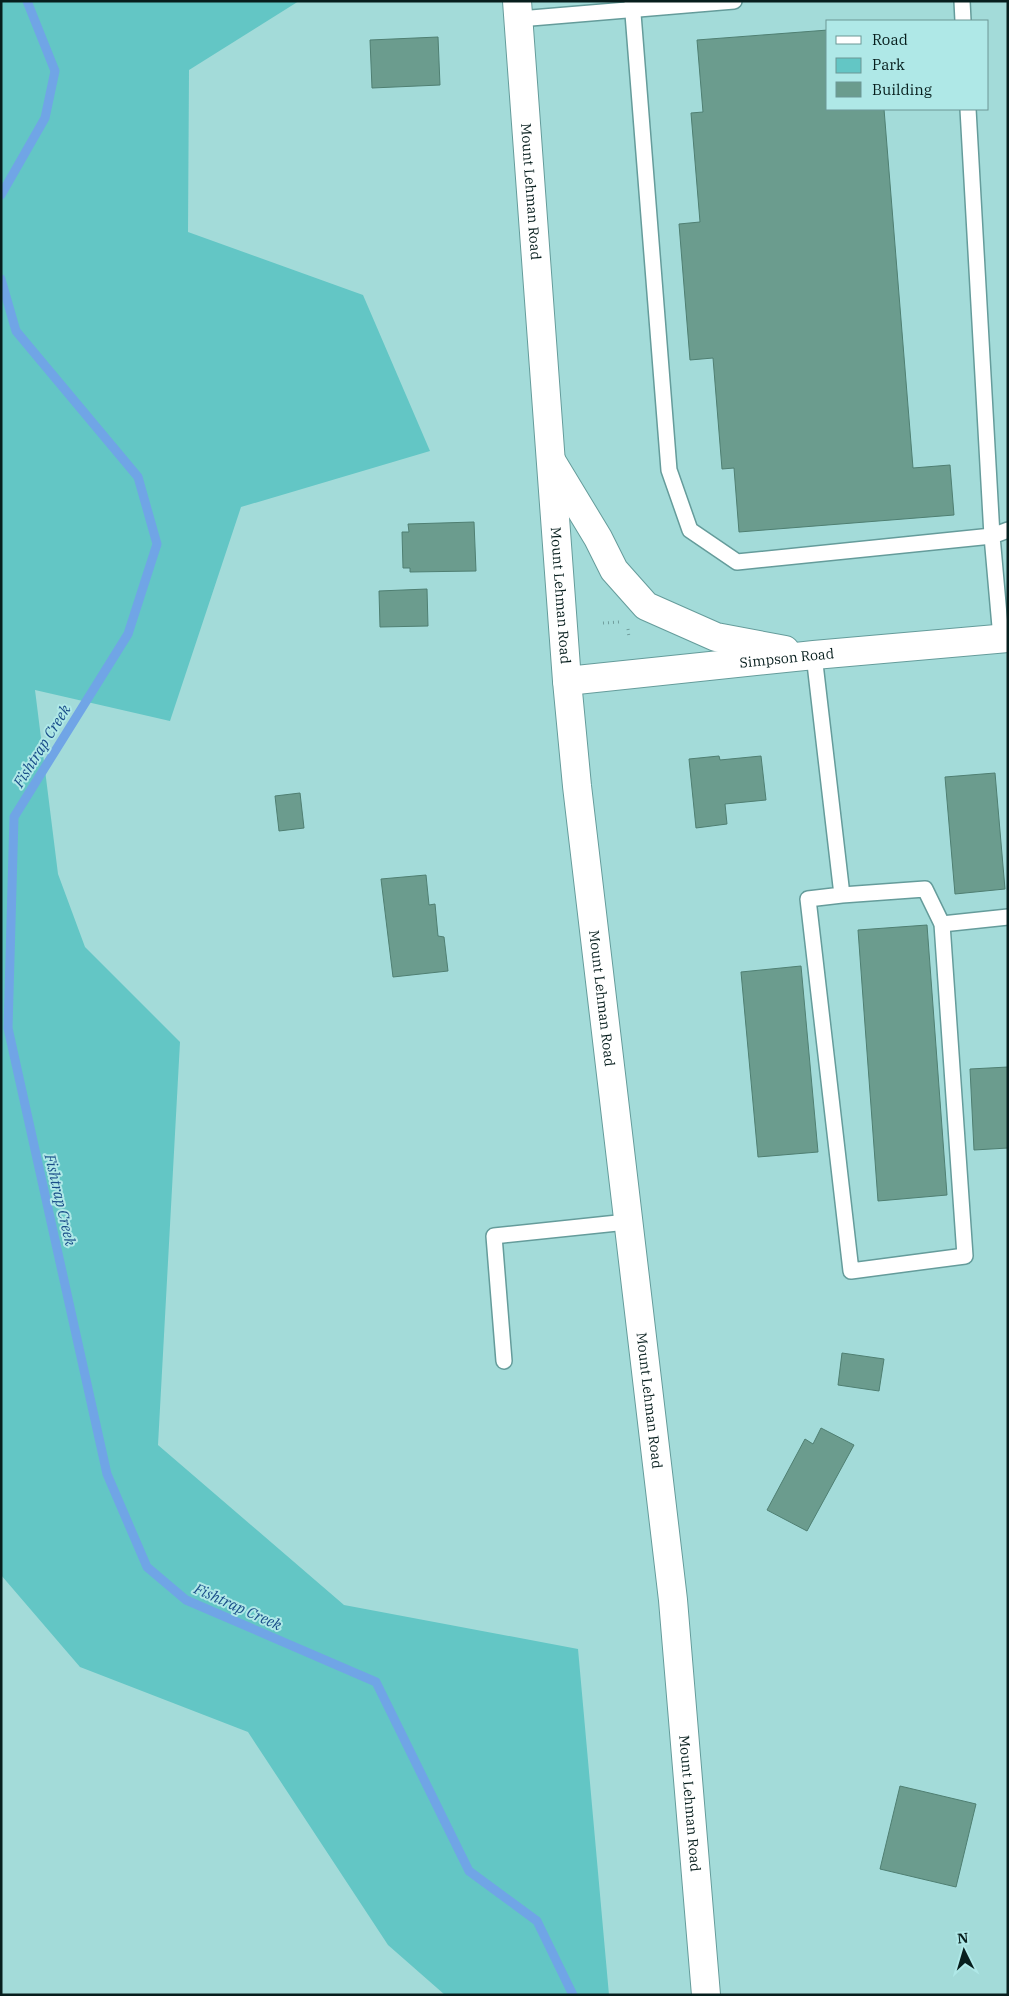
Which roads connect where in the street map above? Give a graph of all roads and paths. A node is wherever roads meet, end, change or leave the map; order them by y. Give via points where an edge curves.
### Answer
1 (734, 1) edge
2 (962, 1) edge
3 (632, 5) edge
4 (518, 10) edge
5 (963, 20) edge
6 (968, 110) edge
7 (550, 459) junction
8 (1008, 530) edge
9 (992, 536) junction
10 (1004, 638) edge
11 (814, 655) junction
12 (567, 681) junction
13 (842, 895) junction
14 (1008, 917) edge
15 (942, 924) junction
16 (627, 1222) junction
17 (504, 1361) dead end
18 (706, 1995) edge

1 - 3 lane
2 - 5 lane
3 - 4 lane
3 - 9 lane via 669,470 690,530 737,562
4 - 7 main road, Mount Lehman Road
6 - 9 lane
7 - 11 main road via 614,570 646,606 716,637
7 - 12 main road, Mount Lehman Road
8 - 9 lane
9 - 10 lane
10 - 11 main road, Simpson Road
11 - 12 main road, Simpson Road
11 - 13 lane
12 - 16 main road, Mount Lehman Road
13 - 15 lane via 925,888
13 - 15 lane via 808,899 851,1271 964,1256
14 - 15 lane
16 - 17 lane via 494,1236
16 - 18 main road, Mount Lehman Road via 673,1600

